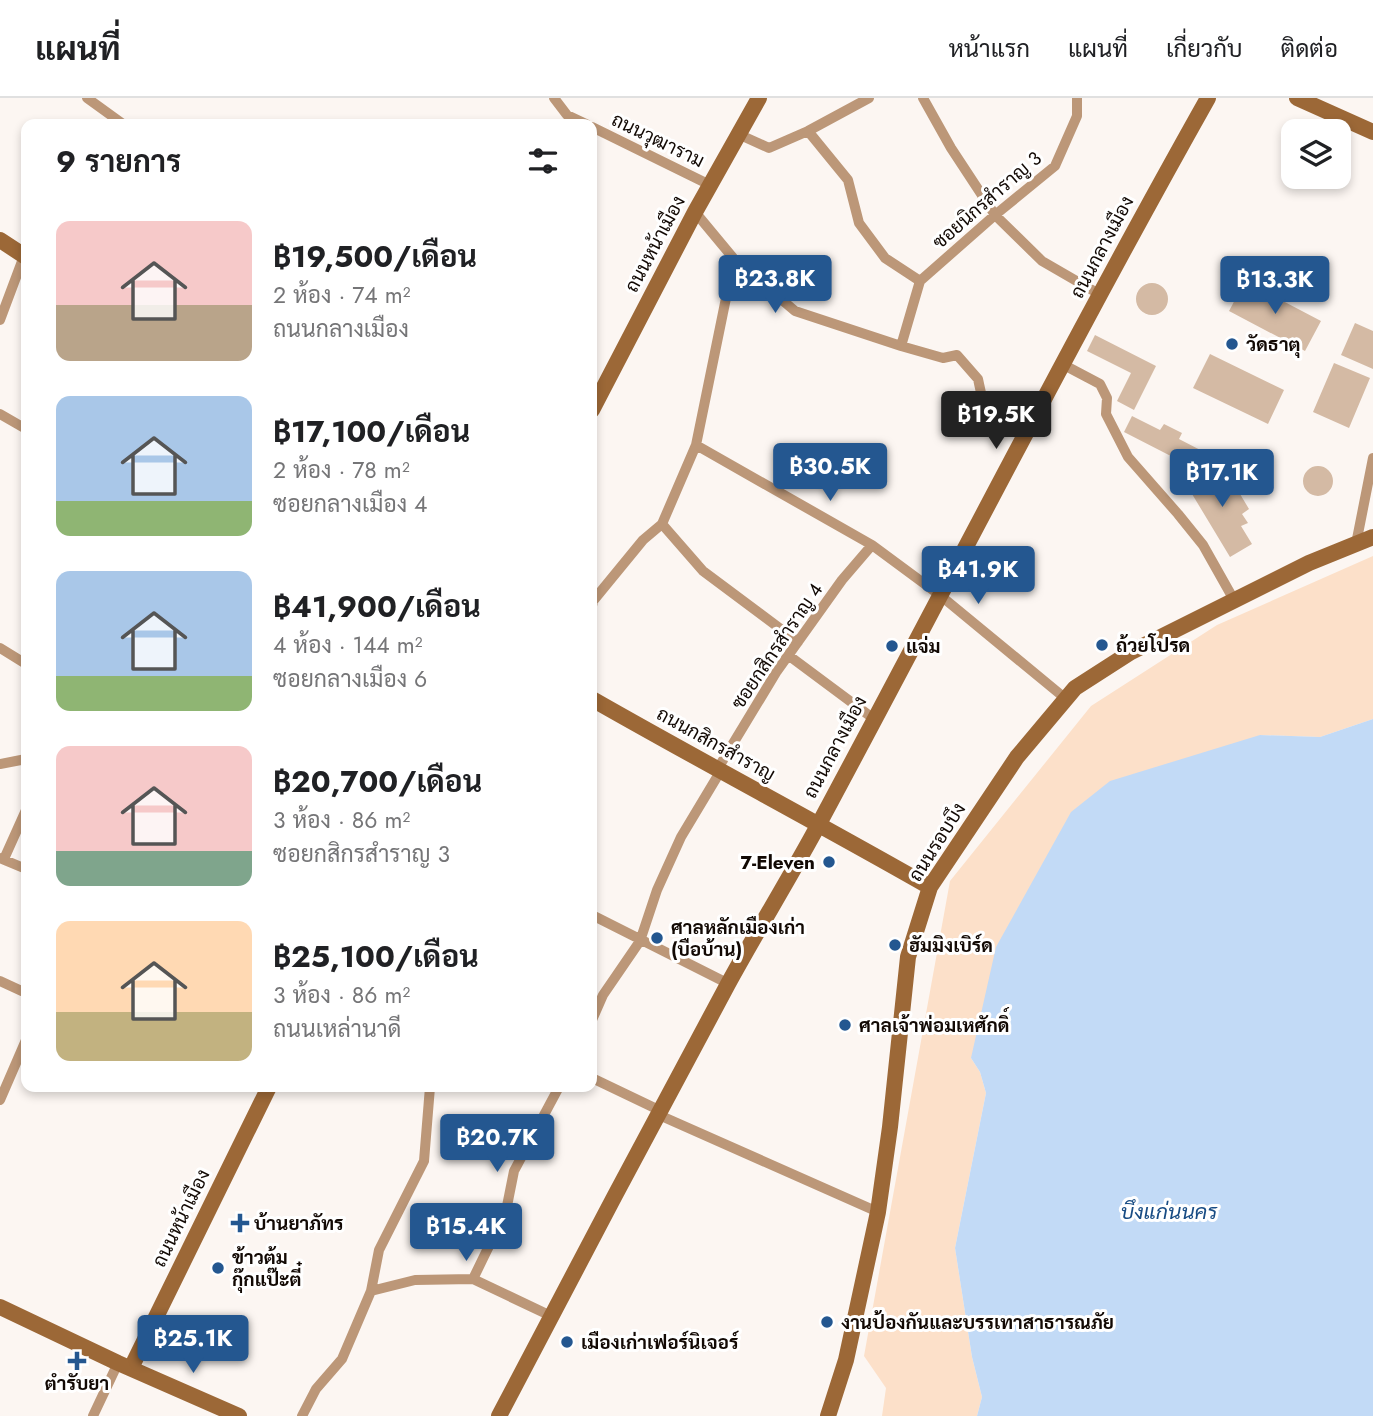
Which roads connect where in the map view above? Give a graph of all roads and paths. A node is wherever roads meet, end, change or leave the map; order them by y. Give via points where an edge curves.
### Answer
1 (87, 98) edge
2 (554, 98) edge
3 (759, 98) edge
4 (869, 98) edge
5 (923, 98) edge
6 (1077, 98) edge
7 (1208, 98) edge
8 (1297, 98) edge
9 (115, 119) edge
10 (575, 119) edge
11 (597, 129) edge
12 (808, 131) junction
13 (1373, 132) edge
14 (738, 134) junction
15 (710, 185) junction
16 (695, 212) junction
17 (995, 215) junction
18 (0, 240) edge
19 (21, 254) edge
20 (734, 260) junction
21 (21, 267) edge
22 (920, 281) junction
23 (1099, 295) junction
24 (0, 320) edge
25 (901, 346) junction
26 (1064, 365) junction
27 (597, 400) edge
28 (0, 414) edge
29 (1031, 425) junction
30 (21, 426) edge
31 (696, 445) junction
32 (1373, 457) edge
33 (662, 524) junction
34 (1373, 537) edge
35 (1356, 544) junction
36 (872, 545) junction
37 (597, 596) edge
38 (941, 596) junction
39 (1234, 600) junction
40 (798, 642) junction
41 (0, 648) edge
42 (788, 655) junction
43 (21, 661) edge
44 (1066, 699) junction
45 (597, 702) edge
46 (874, 719) junction
47 (21, 760) edge
48 (0, 764) edge
49 (719, 771) junction
50 (21, 820) edge
51 (819, 824) junction
52 (2, 859) edge
53 (21, 867) edge
54 (930, 887) junction
55 (597, 918) edge
56 (640, 941) junction
57 (0, 981) edge
58 (729, 984) junction
59 (21, 991) edge
60 (597, 1009) edge
61 (21, 1051) edge
62 (13, 1069) junction
63 (21, 1069) edge
64 (597, 1081) edge
65 (266, 1092) edge
66 (430, 1092) edge
67 (556, 1092) edge
68 (0, 1100) edge
69 (660, 1113) junction
70 (878, 1212) junction
71 (473, 1279) junction
72 (371, 1291) junction
73 (0, 1307) edge
74 (551, 1316) junction
75 (125, 1365) junction
76 (93, 1416) edge
77 (239, 1416) edge
78 (302, 1416) edge
79 (499, 1416) edge
80 (828, 1416) edge

1 - 9 street
2 - 10 street, ถนนวุฒาราม
3 - 14 street, ถนนหน้าเมือง
4 - 12 street
5 - 17 street
6 - 17 street, ซอยนิกรสำราญ 3 via 1077,116 1055,166
7 - 23 street, ถนนกลางเมือง
8 - 13 street
11 - 15 street, ถนนวุฒาราม
12 - 14 street via 769,148
12 - 22 street via 848,180 859,223 885,258
14 - 15 street, ถนนหน้าเมือง
15 - 16 street, ถนนหน้าเมือง
16 - 20 street
16 - 27 street, ถนนหน้าเมือง
17 - 22 street, ซอยนิกรสำราญ 3
17 - 23 street via 1042,261
18 - 19 street
20 - 25 street via 795,311
20 - 31 street
21 - 24 street
22 - 25 street
23 - 26 street, ถนนกลางเมือง
25 - 29 street via 943,358 957,355 978,379 983,402
26 - 29 street, ถนนกลางเมือง
26 - 39 street via 1100,384 1107,398 1106,414 1128,457 1203,545
28 - 30 street
29 - 38 street, ถนนกลางเมือง
31 - 33 street
31 - 36 street
32 - 35 street
33 - 37 street
33 - 40 street via 704,571
34 - 35 street, ถนนรอบบึง
35 - 39 street, ถนนรอบบึง
36 - 38 street
36 - 40 street, ซอยกสิกรสำราญ 4
38 - 44 street
38 - 46 street, ถนนกลางเมือง
39 - 44 street, ถนนรอบบึง via 1131,652 1075,688
40 - 42 street, ซอยกสิกรสำราญ 4
41 - 43 street
42 - 46 street
42 - 49 street, ซอยกสิกรสำราญ 4
44 - 54 street, ถนนรอบบึง via 1017,757
45 - 49 street, ถนนกสิกรสำราญ
46 - 51 street, ถนนกลางเมือง
47 - 48 street
49 - 51 street, ถนนกสิกรสำราญ
49 - 56 street, ซอยกสิกรสำราญ 4 via 681,837
50 - 52 street
51 - 54 street, ถนนกสิกรสำราญ
51 - 58 street, ถนนกลางเมือง
52 - 53 street
54 - 70 street, ถนนรอบบึง via 908,957
55 - 56 street
56 - 58 street
56 - 60 street, ซอยกสิกรสำราญ 4
57 - 59 street
58 - 69 street, ถนนกลางเมือง
61 - 62 street
62 - 63 street
62 - 68 street
64 - 69 street
65 - 75 street, ถนนหน้าเมือง
66 - 72 street via 424,1161 379,1250
67 - 71 street via 514,1171 506,1211
69 - 70 street
69 - 74 street, ถนนกลางเมือง
70 - 80 street, ถนนรอบบึง via 846,1360
71 - 72 street via 415,1280
71 - 74 street
72 - 78 street via 342,1360 316,1389
73 - 75 street
74 - 79 street, ถนนกลางเมือง
75 - 76 street, ถนนหน้าเมือง
75 - 77 street

